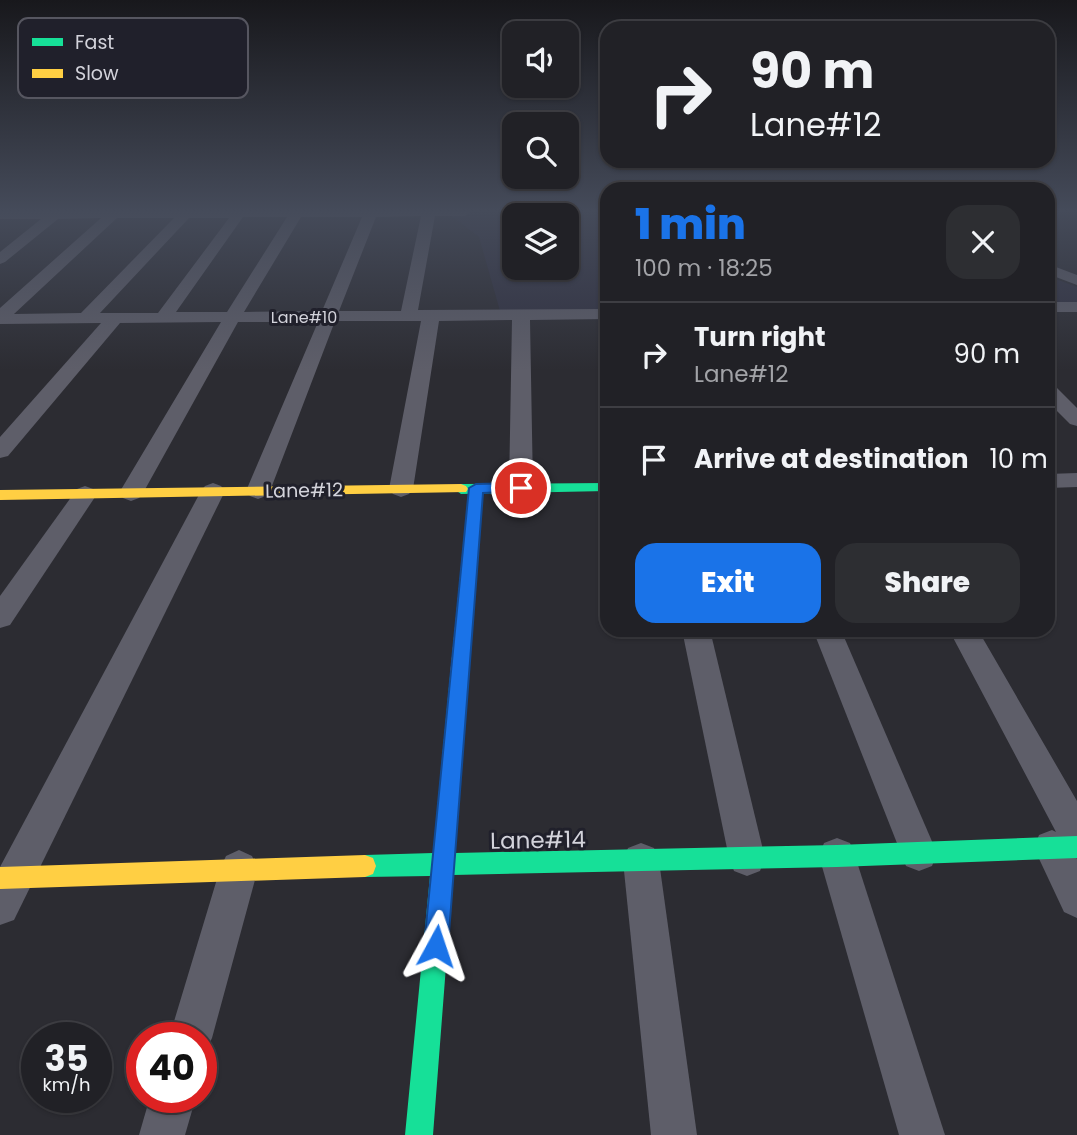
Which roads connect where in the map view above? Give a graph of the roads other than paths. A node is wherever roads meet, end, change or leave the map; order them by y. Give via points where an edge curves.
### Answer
1 (61, 264) edge
2 (137, 264) edge
3 (203, 264) edge
4 (265, 264) edge
5 (350, 264) edge
6 (419, 264) edge
7 (1055, 271) edge
8 (1077, 279) edge
9 (600, 314) edge
10 (521, 315) junction
11 (408, 316) junction
12 (431, 316) junction
13 (328, 317) junction
14 (86, 318) junction
15 (115, 318) junction
16 (163, 318) junction
17 (232, 318) junction
18 (2, 320) edge
19 (1055, 397) edge
20 (1077, 420) edge
21 (0, 451) edge
22 (1077, 480) edge
23 (1055, 481) edge
24 (600, 487) edge
25 (401, 488) junction
26 (476, 488) junction
27 (521, 488) junction
28 (213, 491) junction
29 (258, 491) junction
30 (131, 493) junction
31 (85, 494) junction
32 (0, 495) edge
33 (0, 617) edge
34 (698, 637) edge
35 (830, 637) edge
36 (965, 637) edge
37 (1068, 843) edge
38 (919, 853) junction
39 (838, 856) junction
40 (747, 858) junction
41 (640, 861) junction
42 (443, 865) junction
43 (239, 869) junction
44 (6, 878) edge
45 (1077, 899) edge
46 (0, 906) edge
47 (195, 1022) edge
48 (168, 1113) edge
49 (162, 1135) edge
50 (419, 1135) edge
51 (674, 1135) edge
52 (922, 1135) edge

1 - 18 street
2 - 14 street
3 - 16 street
4 - 17 street
5 - 13 street
6 - 11 street
7 - 8 street
9 - 10 street, Lane#10
10 - 12 street, Lane#10
10 - 27 street
11 - 12 street, Lane#10
11 - 13 street, Lane#10
12 - 25 street
13 - 17 street, Lane#10
13 - 29 street
14 - 15 street, Lane#10
14 - 18 street, Lane#10
15 - 16 street, Lane#10
15 - 21 street
16 - 17 street, Lane#10
17 - 30 street
19 - 20 street
22 - 23 street
24 - 27 street, Lane#12
25 - 26 street, Lane#12
25 - 29 street, Lane#12
26 - 27 street, Lane#12
26 - 42 street
28 - 29 street, Lane#12
28 - 30 street, Lane#12
28 - 44 street
30 - 31 street, Lane#12
31 - 32 street, Lane#12
31 - 33 street
34 - 40 street
35 - 38 street
36 - 37 street
37 - 38 street, Lane#14
37 - 45 street
38 - 39 street, Lane#14
39 - 40 street, Lane#14
39 - 52 street
40 - 41 street, Lane#14
41 - 42 street, Lane#14
41 - 51 street
42 - 43 street, Lane#14
42 - 50 street
43 - 44 street, Lane#14
43 - 47 street
44 - 46 street
48 - 49 street

